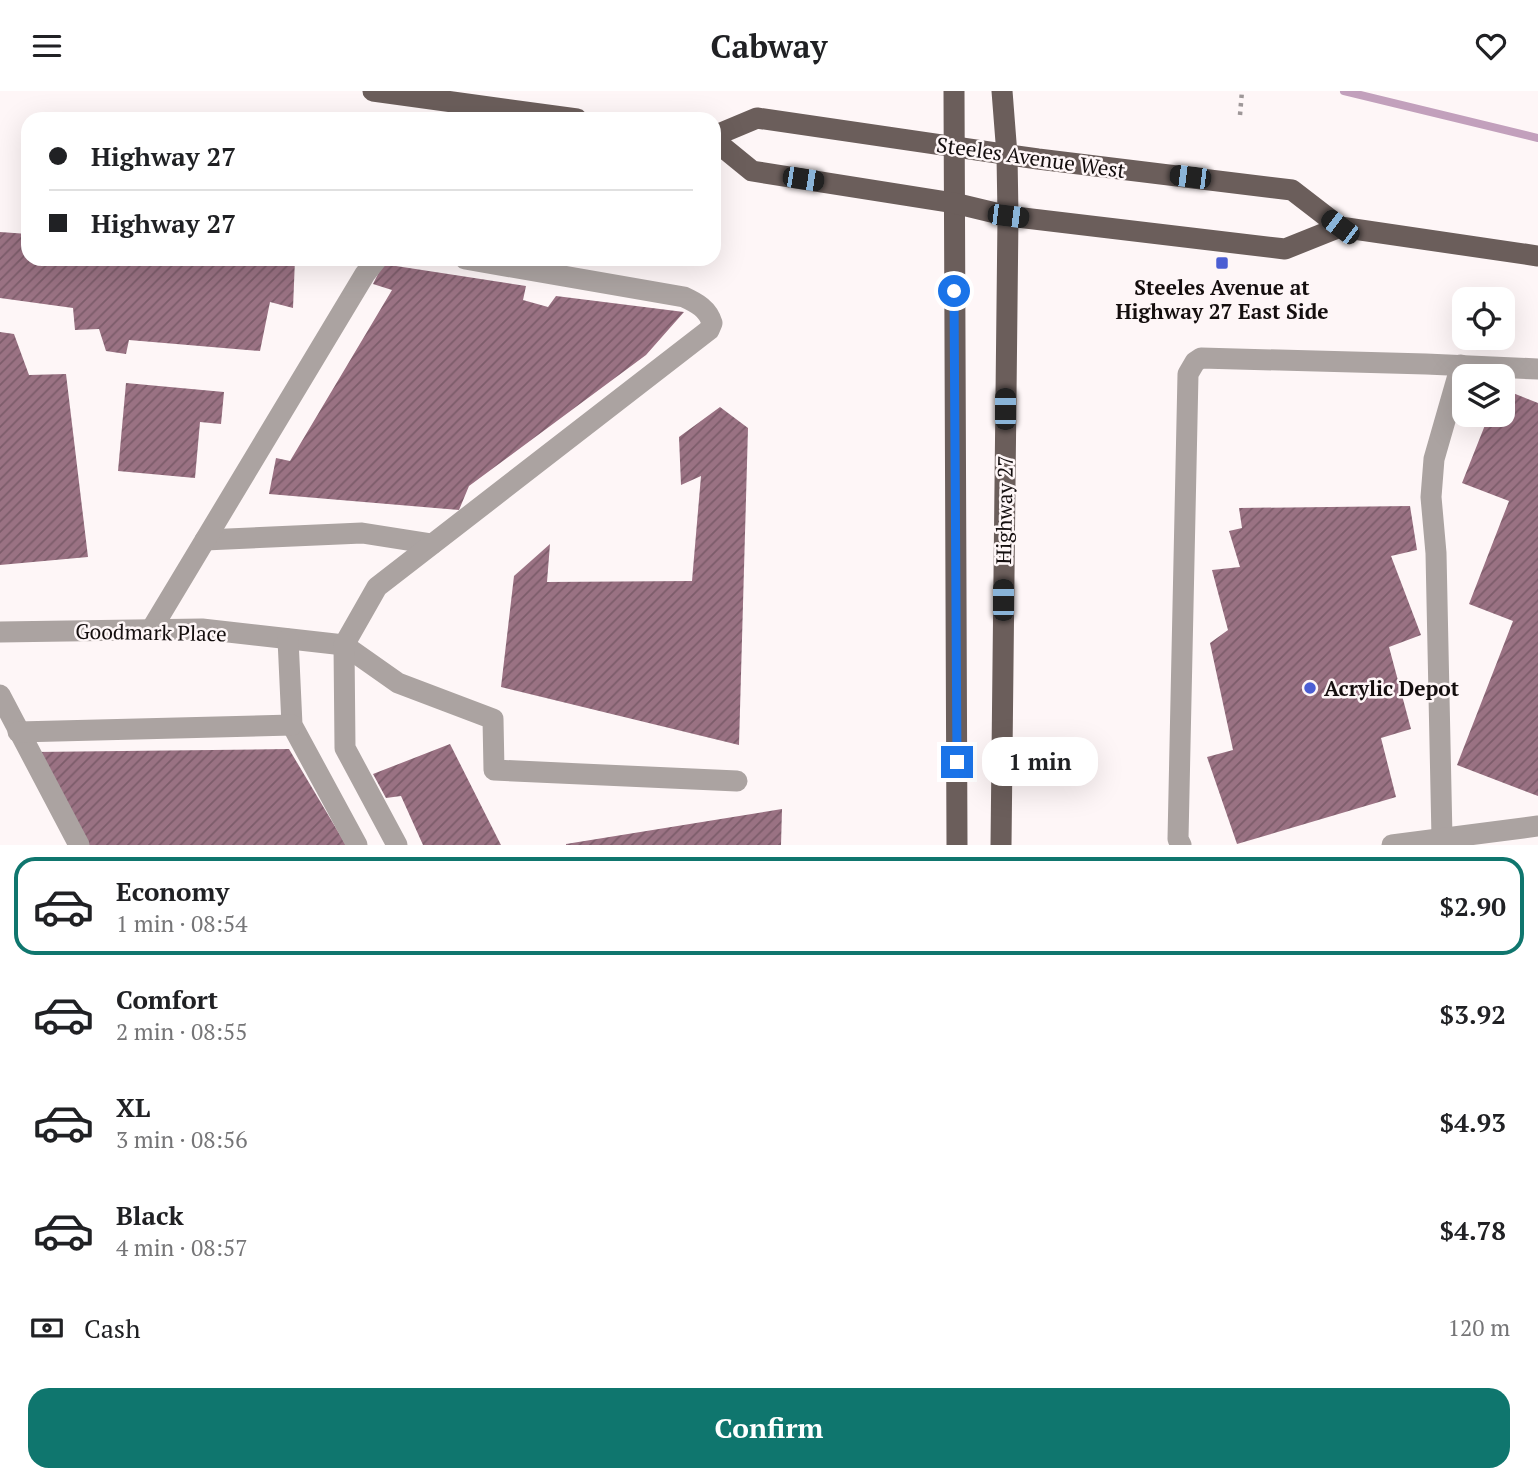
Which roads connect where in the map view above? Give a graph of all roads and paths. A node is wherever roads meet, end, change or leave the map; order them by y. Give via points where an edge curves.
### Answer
1 (373, 91) edge
2 (954, 91) edge
3 (1002, 91) edge
4 (1242, 91) edge
5 (526, 112) edge
6 (1240, 115) dead end
7 (721, 135) edge
8 (721, 144) edge
9 (954, 146) junction
10 (1007, 155) junction
11 (954, 203) junction
12 (1008, 216) junction
13 (1340, 227) junction
14 (1538, 256) edge
15 (371, 266) edge
16 (505, 266) edge
17 (1452, 365) edge
18 (1515, 368) edge
19 (1538, 369) edge
20 (1452, 396) edge
21 (205, 540) junction
22 (432, 544) junction
23 (150, 630) junction
24 (0, 632) edge
25 (288, 639) junction
26 (344, 645) junction
27 (0, 695) edge
28 (292, 725) junction
29 (18, 732) junction
30 (737, 781) dead end
31 (1538, 826) edge
32 (1442, 838) junction
33 (79, 845) edge
34 (357, 845) edge
35 (397, 845) edge
36 (957, 845) edge
37 (1001, 845) edge
38 (1181, 845) edge
39 (1392, 845) edge

1 - 5 main road
2 - 9 main road
3 - 10 main road, Highway 27
4 - 6 path
7 - 9 main road, Steeles Avenue West via 757,118
8 - 11 main road, Steeles Avenue West via 752,171
9 - 10 main road, Steeles Avenue West
9 - 11 main road
10 - 12 main road, Highway 27
10 - 13 main road, Steeles Avenue West via 1292,190
11 - 12 main road, Steeles Avenue West
11 - 36 main road
12 - 13 main road, Steeles Avenue West via 1285,249
12 - 37 main road, Highway 27
13 - 14 main road, Steeles Avenue West
15 - 21 street
16 - 22 street via 684,297 703,308 712,323 709,330
17 - 38 street via 1201,358 1191,367
18 - 19 street
20 - 32 street via 1434,459 1431,497
21 - 22 street via 362,533
21 - 23 street
22 - 26 street via 377,587
23 - 24 street, Goodmark Place
23 - 25 street, Goodmark Place via 202,629
25 - 26 street, Goodmark Place
25 - 28 street
26 - 30 street via 398,683 493,719 494,770
26 - 35 street via 345,748
27 - 29 street
28 - 29 street
28 - 34 street
29 - 33 street
31 - 32 street
32 - 39 street

